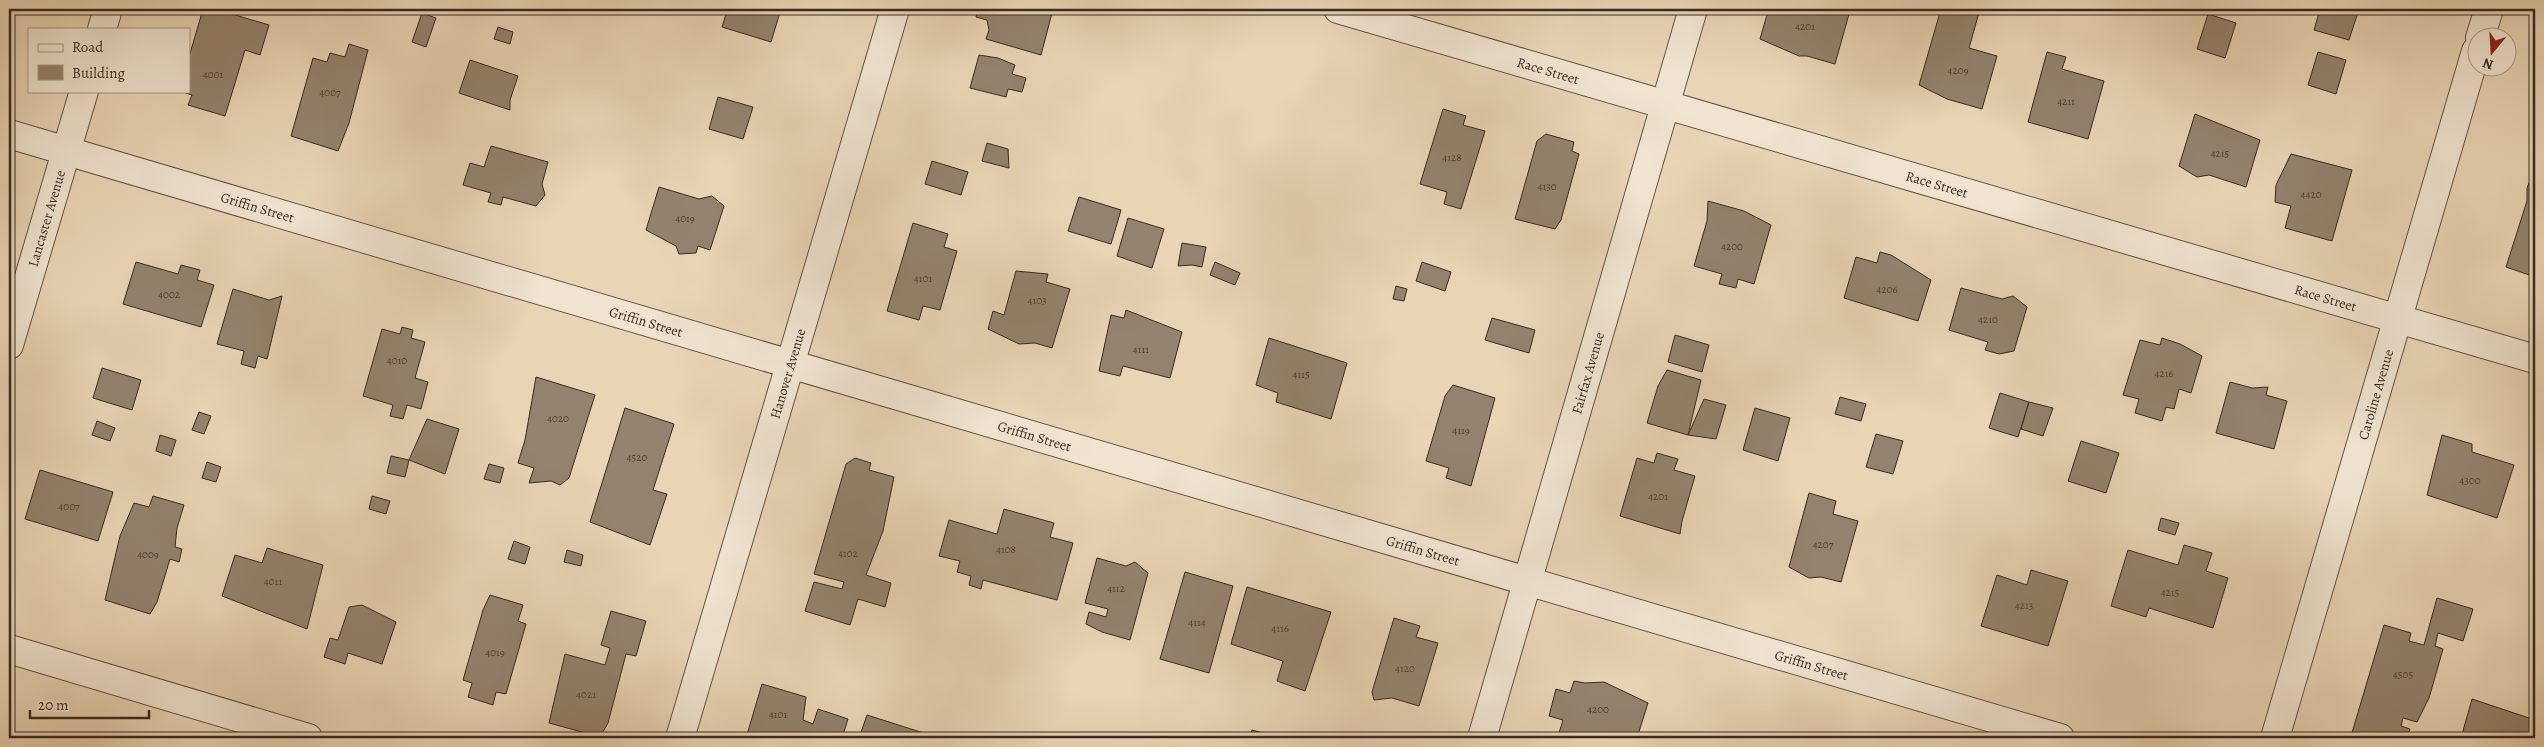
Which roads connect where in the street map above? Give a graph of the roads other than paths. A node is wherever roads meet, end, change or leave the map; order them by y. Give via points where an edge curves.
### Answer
1 (108, 9) edge
2 (896, 9) edge
3 (1338, 9) edge
4 (1693, 9) edge
5 (2489, 9) edge
6 (102, 28) edge
7 (2483, 28) edge
8 (2468, 78) edge
9 (84, 92) edge
10 (1666, 104) junction
11 (9, 134) edge
12 (67, 151) junction
13 (2397, 319) junction
14 (9, 345) edge
15 (2535, 359) edge
16 (790, 363) junction
17 (1529, 580) junction
18 (9, 649) edge
19 (308, 738) edge
20 (680, 738) edge
21 (1482, 738) edge
22 (2060, 738) edge
23 (2275, 738) edge

1 - 6 street
2 - 16 street, Hanover Avenue
3 - 10 street, Race Street
4 - 10 street, Fairfax Avenue
5 - 7 street
8 - 13 street, Caroline Avenue
9 - 12 street, Lancaster Avenue
10 - 13 street, Race Street
10 - 17 street, Fairfax Avenue
11 - 12 street, Griffin Street
12 - 14 street, Lancaster Avenue
12 - 16 street, Griffin Street
13 - 15 street, Race Street
13 - 23 street, Caroline Avenue
16 - 17 street, Griffin Street
16 - 20 street, Hanover Avenue
17 - 21 street, Fairfax Avenue
17 - 22 street, Griffin Street
18 - 19 street

